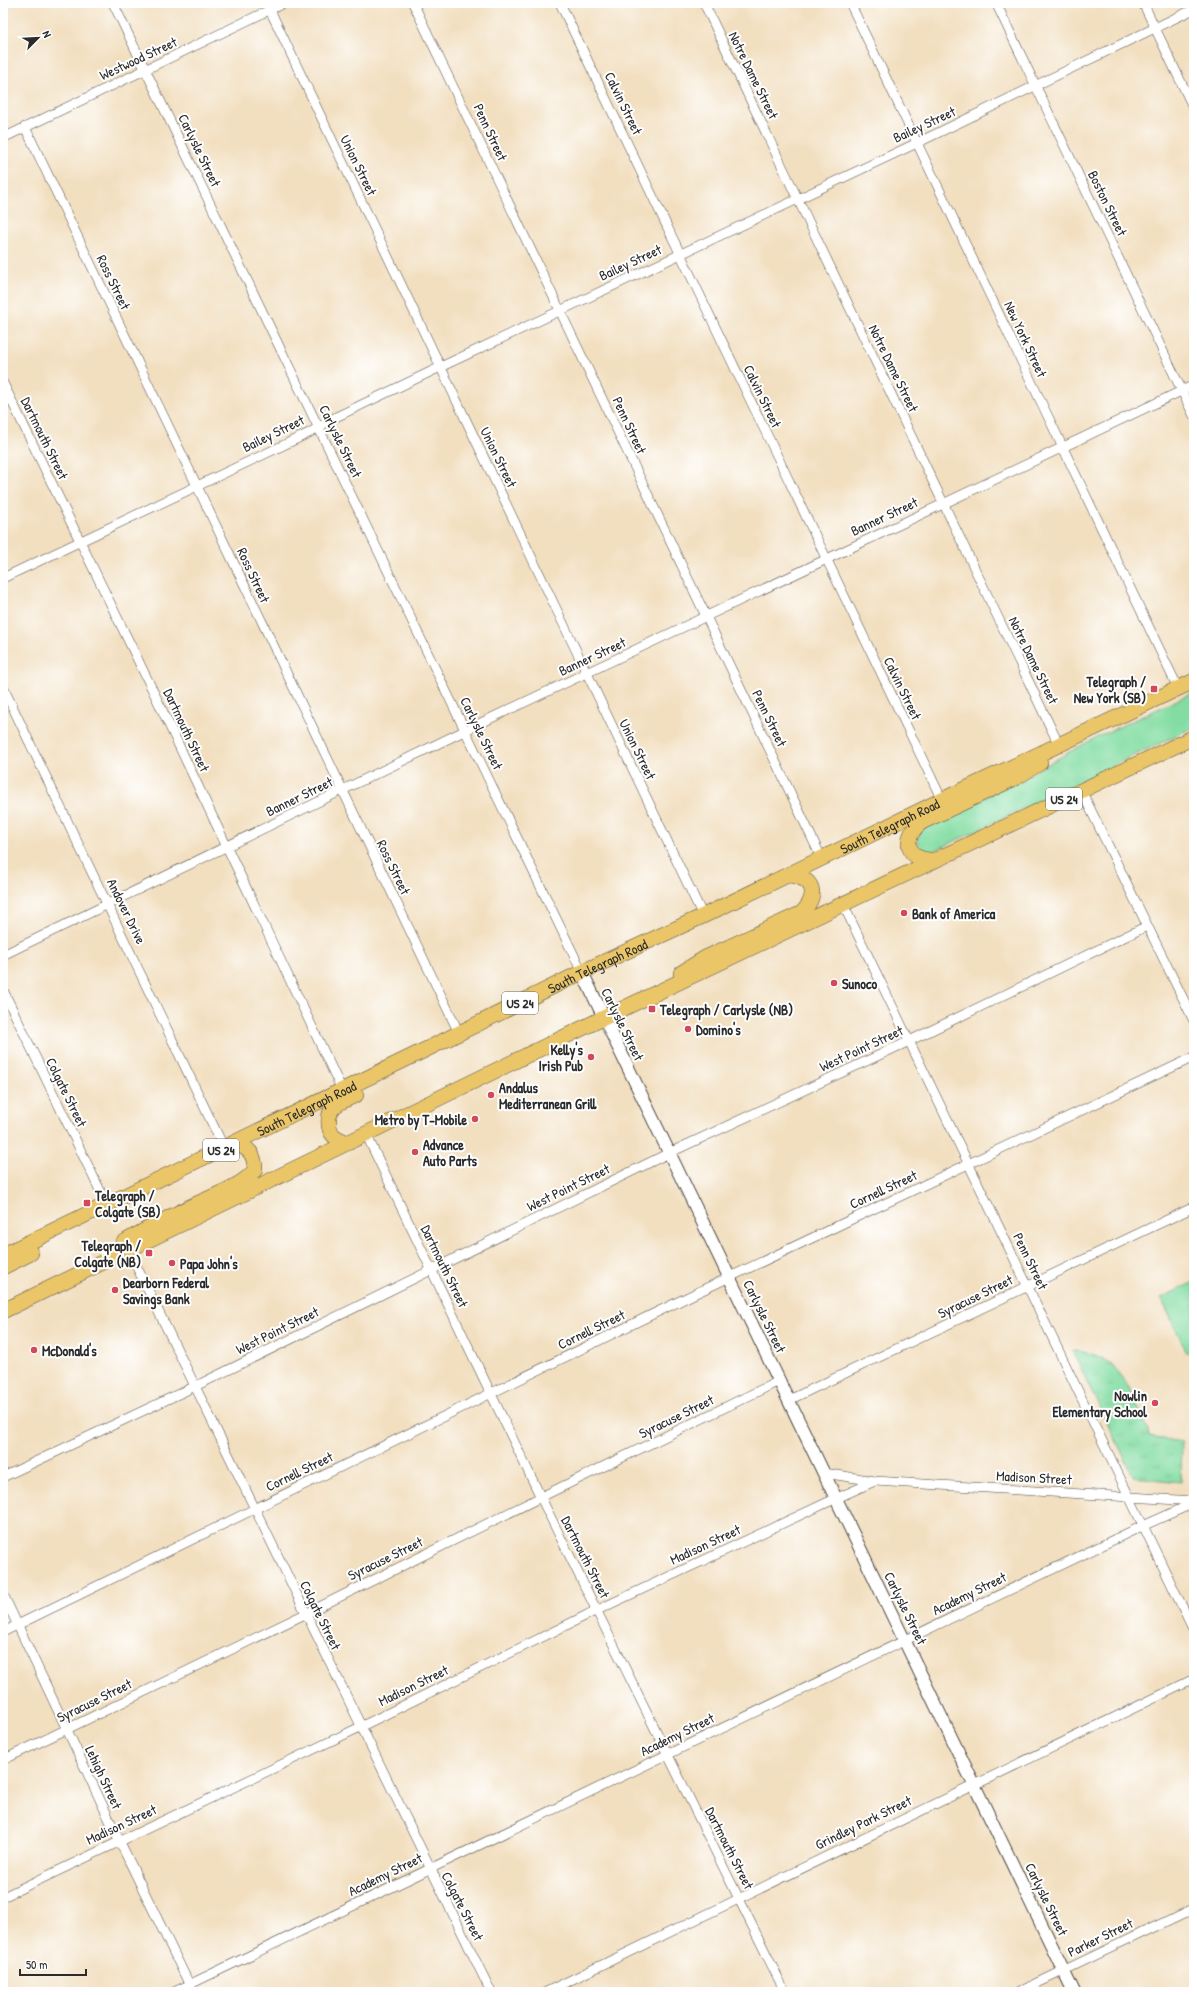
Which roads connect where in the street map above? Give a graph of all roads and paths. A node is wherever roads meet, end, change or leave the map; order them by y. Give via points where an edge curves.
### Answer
1 (113, 3) edge
2 (284, 3) edge
3 (413, 3) edge
4 (560, 3) edge
5 (704, 3) edge
6 (850, 3) edge
7 (996, 3) edge
8 (1143, 3) edge
9 (1194, 9) edge
10 (270, 10) junction
11 (1155, 28) junction
12 (146, 70) junction
13 (1036, 86) junction
14 (1194, 109) edge
15 (24, 127) junction
16 (3, 138) edge
17 (917, 143) junction
18 (797, 198) junction
19 (680, 254) junction
20 (560, 310) junction
21 (441, 367) junction
22 (3, 383) edge
23 (1194, 385) edge
24 (1182, 391) junction
25 (1194, 416) edge
26 (318, 427) junction
27 (1062, 448) junction
28 (197, 486) junction
29 (944, 504) junction
30 (80, 541) junction
31 (826, 559) junction
32 (3, 578) edge
33 (706, 617) junction
34 (587, 673) junction
35 (1194, 681) edge
36 (3, 687) edge
37 (1178, 688) junction
38 (464, 731) junction
39 (1077, 736) junction
40 (1194, 737) edge
41 (1058, 745) junction
42 (1081, 790) junction
43 (342, 791) junction
44 (942, 800) junction
45 (226, 847) junction
46 (822, 859) junction
47 (934, 860) junction
48 (789, 875) junction
49 (109, 904) junction
50 (843, 904) junction
51 (703, 916) junction
52 (1147, 926) junction
53 (3, 955) edge
54 (582, 972) junction
55 (3, 990) edge
56 (661, 991) junction
57 (604, 1018) junction
58 (1194, 1021) edge
59 (474, 1026) junction
60 (459, 1033) junction
61 (908, 1041) junction
62 (1194, 1057) edge
63 (342, 1090) junction
64 (366, 1134) junction
65 (348, 1143) junction
66 (229, 1146) junction
67 (669, 1153) junction
68 (969, 1164) junction
69 (156, 1181) junction
70 (106, 1205) junction
71 (1194, 1207) edge
72 (128, 1249) junction
73 (3, 1255) edge
74 (3, 1267) edge
75 (89, 1269) junction
76 (432, 1270) junction
77 (729, 1278) junction
78 (1028, 1286) junction
79 (10, 1302) edge
80 (3, 1311) edge
81 (779, 1381) junction
82 (195, 1386) junction
83 (490, 1393) junction
84 (789, 1400) junction
85 (824, 1474) junction
86 (3, 1477) edge
87 (875, 1481) junction
88 (1129, 1496) junction
89 (541, 1497) junction
90 (836, 1498) junction
91 (1194, 1502) edge
92 (254, 1508) junction
93 (1143, 1525) junction
94 (3, 1594) edge
95 (598, 1610) junction
96 (305, 1614) junction
97 (17, 1625) junction
98 (1194, 1631) edge
99 (3, 1632) edge
100 (905, 1640) junction
101 (1194, 1679) edge
102 (361, 1726) junction
103 (66, 1728) junction
104 (668, 1754) junction
105 (3, 1760) edge
106 (974, 1785) junction
107 (118, 1840) junction
108 (429, 1869) junction
109 (3, 1897) edge
110 (740, 1898) junction
111 (1194, 1908) edge
112 (1064, 1970) junction
113 (191, 1988) edge
114 (174, 1992) edge
115 (491, 1992) edge
116 (546, 1992) edge
117 (785, 1992) edge
118 (1019, 1992) edge
119 (1074, 1992) edge

1 - 12 street, Carlysle Street
2 - 10 street, Westwood Street
3 - 20 street, Penn Street
4 - 19 street, Calvin Street
5 - 18 street, Notre Dame Street
6 - 17 street, New York Street
7 - 13 street, Boston Street
8 - 11 street
9 - 11 street, Bailey Street
10 - 12 street, Westwood Street
10 - 21 street, Union Street
11 - 13 street, Bailey Street
11 - 14 street
12 - 15 street, Westwood Street
12 - 26 street, Carlysle Street
13 - 17 street, Bailey Street
13 - 24 street, Boston Street
15 - 16 street, Westwood Street
15 - 28 street, Ross Street
17 - 18 street, Bailey Street
17 - 27 street, New York Street
18 - 19 street, Bailey Street
18 - 29 street, Notre Dame Street
19 - 20 street, Bailey Street
19 - 31 street, Calvin Street
20 - 21 street, Bailey Street
20 - 33 street, Penn Street
21 - 26 street, Bailey Street
21 - 34 street, Union Street
22 - 30 street, Dartmouth Street
23 - 24 street, Banner Street
24 - 25 street, Boston Street
24 - 27 street, Banner Street
26 - 28 street, Bailey Street
26 - 38 street, Carlysle Street
27 - 29 street, Banner Street
27 - 37 street, New York Street
28 - 30 street, Bailey Street
28 - 43 street, Ross Street
29 - 31 street, Banner Street
29 - 41 street, Notre Dame Street
30 - 32 street, Bailey Street
30 - 45 street, Dartmouth Street
31 - 33 street, Banner Street
31 - 44 street, Calvin Street
33 - 34 street, Banner Street
33 - 46 street, Penn Street
34 - 38 street, Banner Street
34 - 51 street, Union Street
35 - 37 main road, South Telegraph Road / US 24
36 - 49 street, Andover Drive
37 - 39 main road, South Telegraph Road / US 24
38 - 43 street, Banner Street
38 - 54 street, Carlysle Street
39 - 41 main road, South Telegraph Road / US 24
39 - 47 main road via 1017,777 912,829 909,843 914,856 926,861
40 - 42 main road, US 24
41 - 44 main road, South Telegraph Road / US 24
42 - 47 main road, US 24
42 - 52 street
43 - 45 street, Banner Street
43 - 60 street, Ross Street
44 - 46 main road, South Telegraph Road / US 24
45 - 49 street, Banner Street
45 - 63 street, Dartmouth Street
46 - 48 main road, South Telegraph Road / US 24
47 - 50 main road, US 24
48 - 51 main road, South Telegraph Road / US 24
48 - 56 main road via 806,880 812,891 812,898 802,912 705,958 682,972
49 - 53 street, Banner Street
49 - 66 street, Andover Drive
50 - 56 main road, US 24
50 - 61 street, Penn Street
51 - 54 main road, South Telegraph Road / US 24
52 - 58 street
52 - 61 street, West Point Street
54 - 57 street, Carlysle Street
54 - 59 main road, South Telegraph Road / US 24
55 - 70 street, Colgate Street
56 - 57 main road, US 24
57 - 64 main road, US 24
57 - 67 street, Carlysle Street
59 - 60 main road, South Telegraph Road / US 24
59 - 65 main road via 447,1050 334,1107 330,1111 330,1131
60 - 63 main road, South Telegraph Road / US 24
61 - 67 street, West Point Street
61 - 68 street, Penn Street
62 - 68 street, Cornell Street
63 - 66 main road, South Telegraph Road / US 24
64 - 65 main road, US 24
64 - 76 street, Dartmouth Street
65 - 72 main road, US 24
66 - 69 main road, South Telegraph Road / US 24
66 - 75 main road via 247,1148 253,1156 255,1170 251,1176 113,1248
67 - 76 street, West Point Street
67 - 77 street, Carlysle Street
68 - 77 street, Cornell Street
68 - 78 street, Penn Street
69 - 70 main road, South Telegraph Road / US 24
69 - 74 main road via 134,1200 112,1213
70 - 73 main road, South Telegraph Road / US 24
71 - 78 street, Syracuse Street
72 - 75 main road, US 24
72 - 82 street, Colgate Street
75 - 79 main road, US 24
76 - 82 street, West Point Street
76 - 83 street, Dartmouth Street
77 - 81 street, Carlysle Street
77 - 83 street, Cornell Street
78 - 84 street, Syracuse Street
78 - 88 street, Penn Street
79 - 80 main road, US 24
81 - 84 street, Carlysle Street
81 - 89 street, Syracuse Street
82 - 86 street, West Point Street
82 - 92 street, Colgate Street
83 - 89 street, Dartmouth Street
83 - 92 street, Cornell Street
84 - 85 street, Carlysle Street
85 - 87 street, Madison Street
85 - 90 street, Carlysle Street
87 - 88 street, Madison Street
87 - 90 street, Madison Street
88 - 91 street, Madison Street
88 - 93 street, Penn Street
89 - 95 street, Dartmouth Street
89 - 96 street, Syracuse Street
90 - 95 street, Madison Street
90 - 100 street, Carlysle Street
91 - 93 street, Academy Street
92 - 96 street, Colgate Street
92 - 97 street, Cornell Street
93 - 98 street, Penn Street
93 - 100 street, Academy Street
94 - 97 street, Lehigh Street
95 - 102 street, Madison Street
95 - 104 street, Dartmouth Street
96 - 102 street, Colgate Street
96 - 103 street, Syracuse Street
97 - 99 street, Cornell Street
97 - 103 street, Lehigh Street
100 - 104 street, Academy Street
100 - 106 street, Carlysle Street
101 - 106 street, Grindley Park Street
102 - 107 street, Madison Street
102 - 108 street, Colgate Street
103 - 105 street, Syracuse Street
103 - 107 street, Lehigh Street
104 - 108 street, Academy Street
104 - 110 street, Dartmouth Street
106 - 110 street, Grindley Park Street
106 - 112 street, Carlysle Street
107 - 109 street, Madison Street
107 - 113 street, Lehigh Street
108 - 113 street, Academy Street
108 - 115 street, Colgate Street
110 - 116 street, Grindley Park Street
110 - 117 street, Dartmouth Street
111 - 112 street, Parker Street
112 - 118 street, Parker Street
112 - 119 street, Carlysle Street
113 - 114 street, Academy Street

